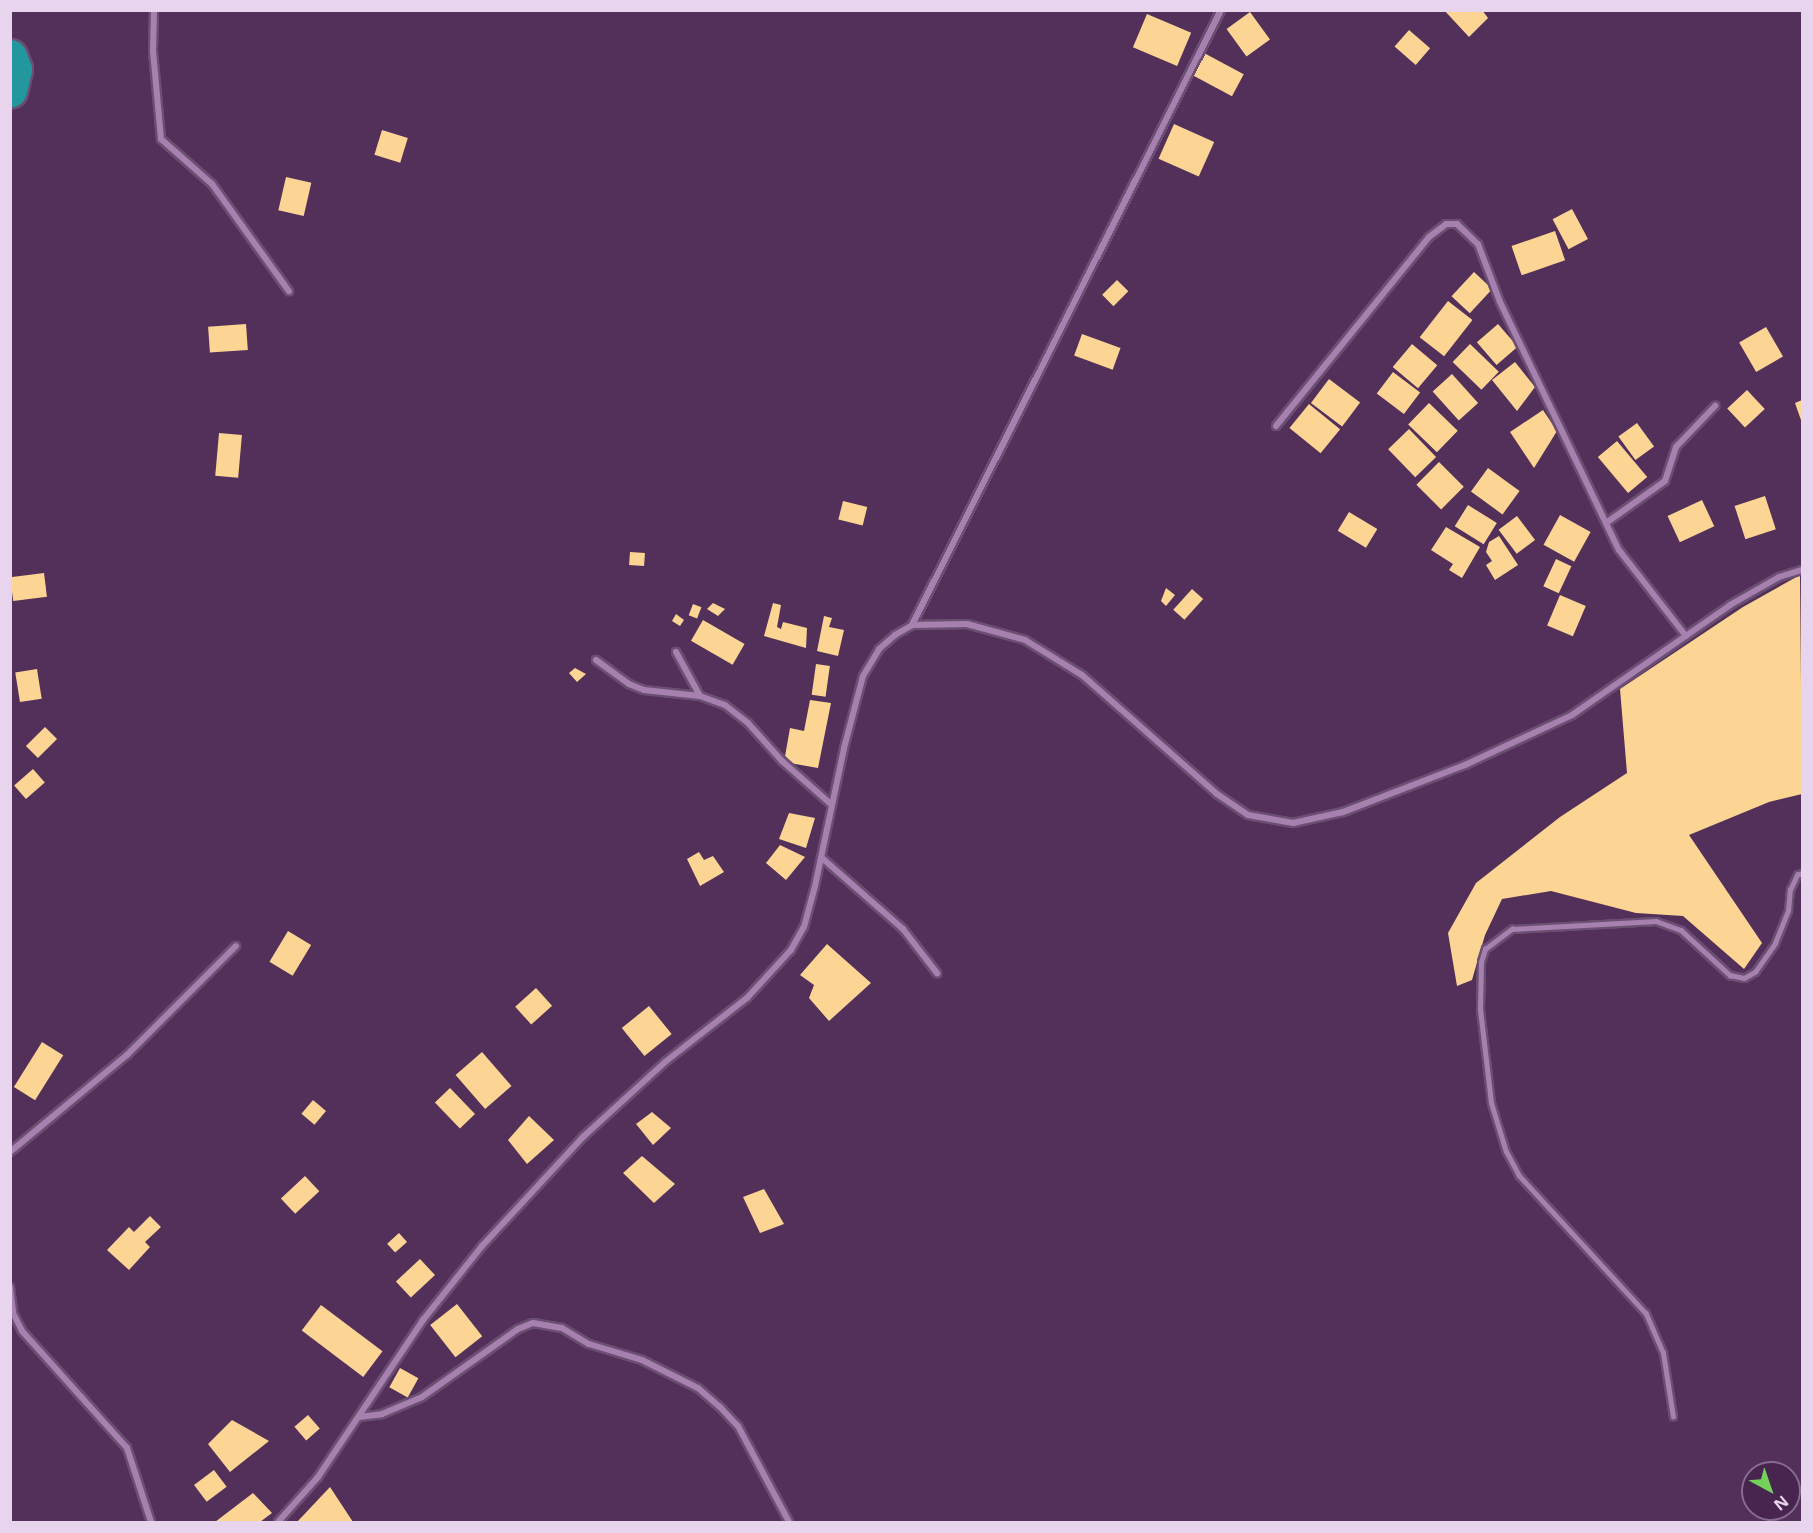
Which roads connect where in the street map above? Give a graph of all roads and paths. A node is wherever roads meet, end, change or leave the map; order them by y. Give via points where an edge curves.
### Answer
1 (154, 10) edge
2 (1221, 10) edge
3 (10, 56) edge
4 (10, 90) edge
5 (289, 291) dead end
6 (1715, 406) dead end
7 (1276, 426) dead end
8 (1606, 523) junction
9 (1803, 570) edge
10 (912, 625) junction
11 (1686, 636) junction
12 (676, 652) dead end
13 (596, 660) dead end
14 (700, 696) junction
15 (831, 804) junction
16 (822, 858) junction
17 (1803, 873) edge
18 (236, 946) dead end
19 (937, 973) dead end
20 (10, 1152) edge
21 (10, 1287) edge
22 (359, 1417) junction
23 (1673, 1417) dead end
24 (151, 1522) edge
25 (278, 1522) edge
26 (789, 1522) edge

1 - 5 street via 153,51 161,139 212,184
2 - 10 street
3 - 4 highway via 15,69
6 - 8 street via 1677,447 1665,481
7 - 8 street via 1429,237 1452,223 1466,230 1478,244 1500,302
8 - 11 street via 1629,567
9 - 11 street via 1779,577
10 - 11 street via 967,624 1025,640 1082,675 1240,810 1293,823 1343,812 1465,765 1572,715
10 - 15 street via 879,649 863,676
12 - 14 street
13 - 14 street via 644,690
14 - 15 street via 737,713 782,761
15 - 16 street
16 - 19 street via 903,929
16 - 22 street via 804,927 771,976 665,1062 583,1137 482,1246 430,1311
17 - 23 lane via 1797,875 1790,890 1788,911 1775,943 1755,972 1744,978 1730,975 1681,930 1656,921 1512,929 1485,949 1480,962 1480,1009 1491,1103 1506,1152 1519,1176 1646,1314 1663,1353
18 - 20 street via 128,1055
21 - 24 street via 13,1313 22,1331 127,1448
22 - 25 street via 318,1477
22 - 26 street via 382,1414 422,1398 518,1329 533,1323 562,1328 589,1344 642,1360 698,1388 738,1426

